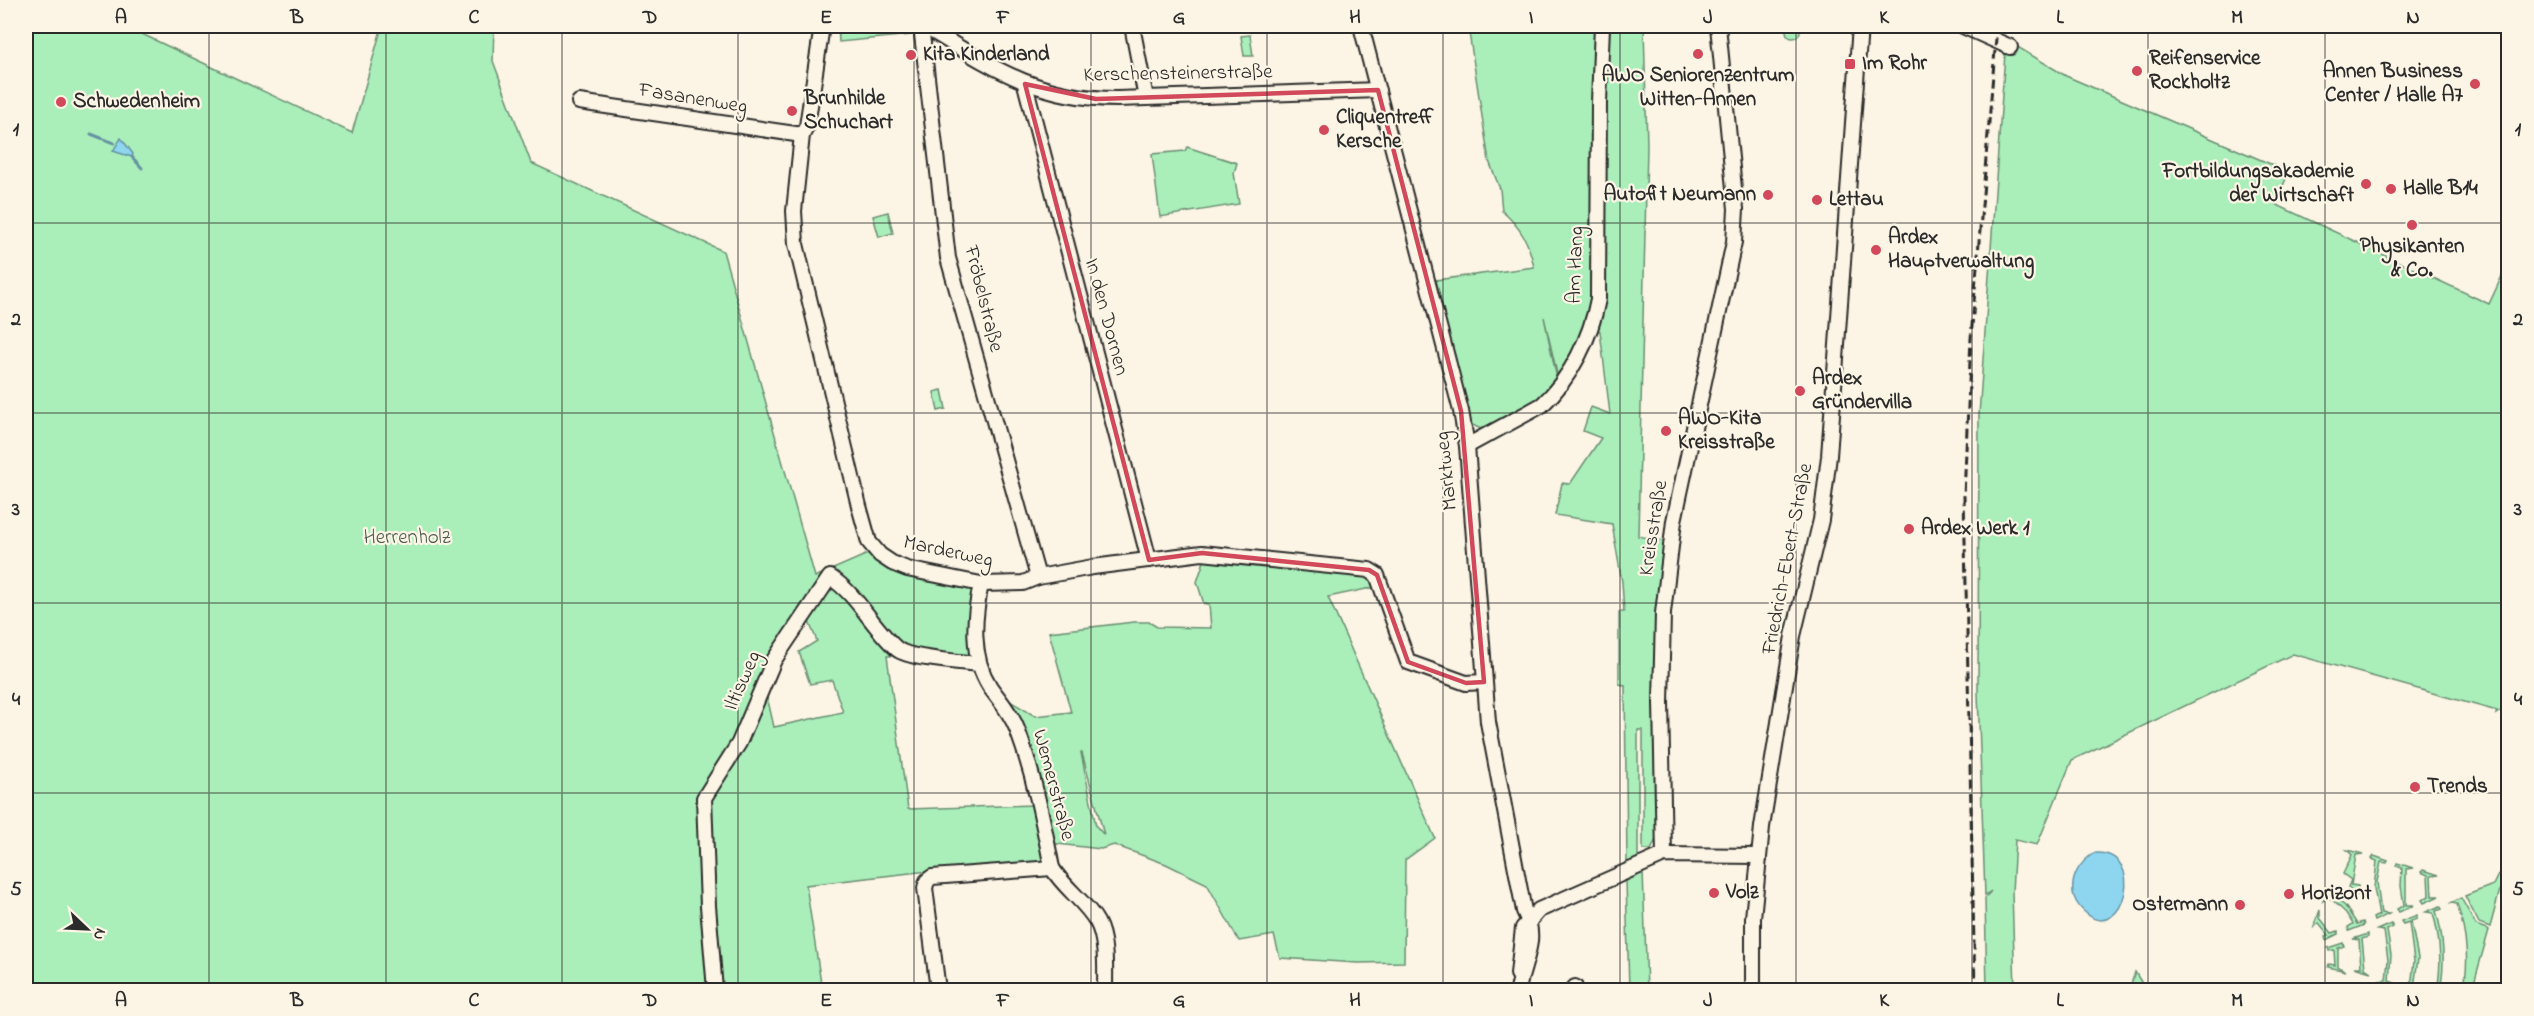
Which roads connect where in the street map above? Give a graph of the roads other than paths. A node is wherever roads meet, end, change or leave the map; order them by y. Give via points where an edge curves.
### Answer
1 (822, 26) edge
2 (923, 26) edge
3 (1132, 26) edge
4 (1361, 26) edge
5 (1602, 26) edge
6 (1718, 26) edge
7 (1860, 26) edge
8 (1963, 26) edge
9 (2010, 48) dead end
10 (1025, 84) junction
11 (1378, 90) junction
12 (1146, 98) junction
13 (579, 102) dead end
14 (802, 135) junction
15 (1467, 446) junction
16 (1149, 560) junction
17 (1038, 577) junction
18 (981, 584) junction
19 (980, 664) junction
20 (1484, 682) junction
21 (1664, 855) junction
22 (1758, 856) junction
23 (1052, 868) junction
24 (1528, 920) junction
25 (1519, 986) edge
26 (715, 990) edge
27 (938, 990) edge
28 (1105, 990) edge
29 (1753, 990) edge

1 - 14 street, Marderweg via 807,126
2 - 10 street, Kerschensteinerstraße
2 - 17 street, Fröbelstraße via 948,258
3 - 12 street
4 - 11 street, Marktweg
5 - 15 street, Am Hang via 1598,299 1593,324 1551,397
6 - 21 street, Kreisstraße via 1730,130 1734,242 1674,521 1663,613
7 - 22 street, Friedrich-Ebert-Straße via 1829,456 1821,520 1793,636
8 - 9 street
10 - 12 street, Kerschensteinerstraße via 1074,97
10 - 16 street, In den Dornen
11 - 12 street, Kerschensteinerstraße
11 - 15 street, Marktweg
13 - 14 street, Fasanenweg
14 - 18 street, Marderweg via 794,211 796,244 869,542 880,555 907,569
15 - 20 street, Marktweg
16 - 17 street, Marderweg
16 - 20 street, Marderweg via 1202,554 1369,570 1377,575 1408,662 1466,683
17 - 18 street, Marderweg via 1023,583
18 - 19 street, Wemerstraße via 975,624
19 - 23 street, Wemerstraße via 1020,736 1034,778
19 - 26 street, Iltisweg via 898,650 842,585 830,577 774,660 739,743 704,798
20 - 24 street, Marktweg via 1495,759
21 - 22 street
21 - 24 street via 1553,903
22 - 29 street, Friedrich-Ebert-Straße
23 - 27 street via 932,877 927,881
23 - 28 street, Wemerstraße via 1101,930
24 - 25 street via 1531,936

